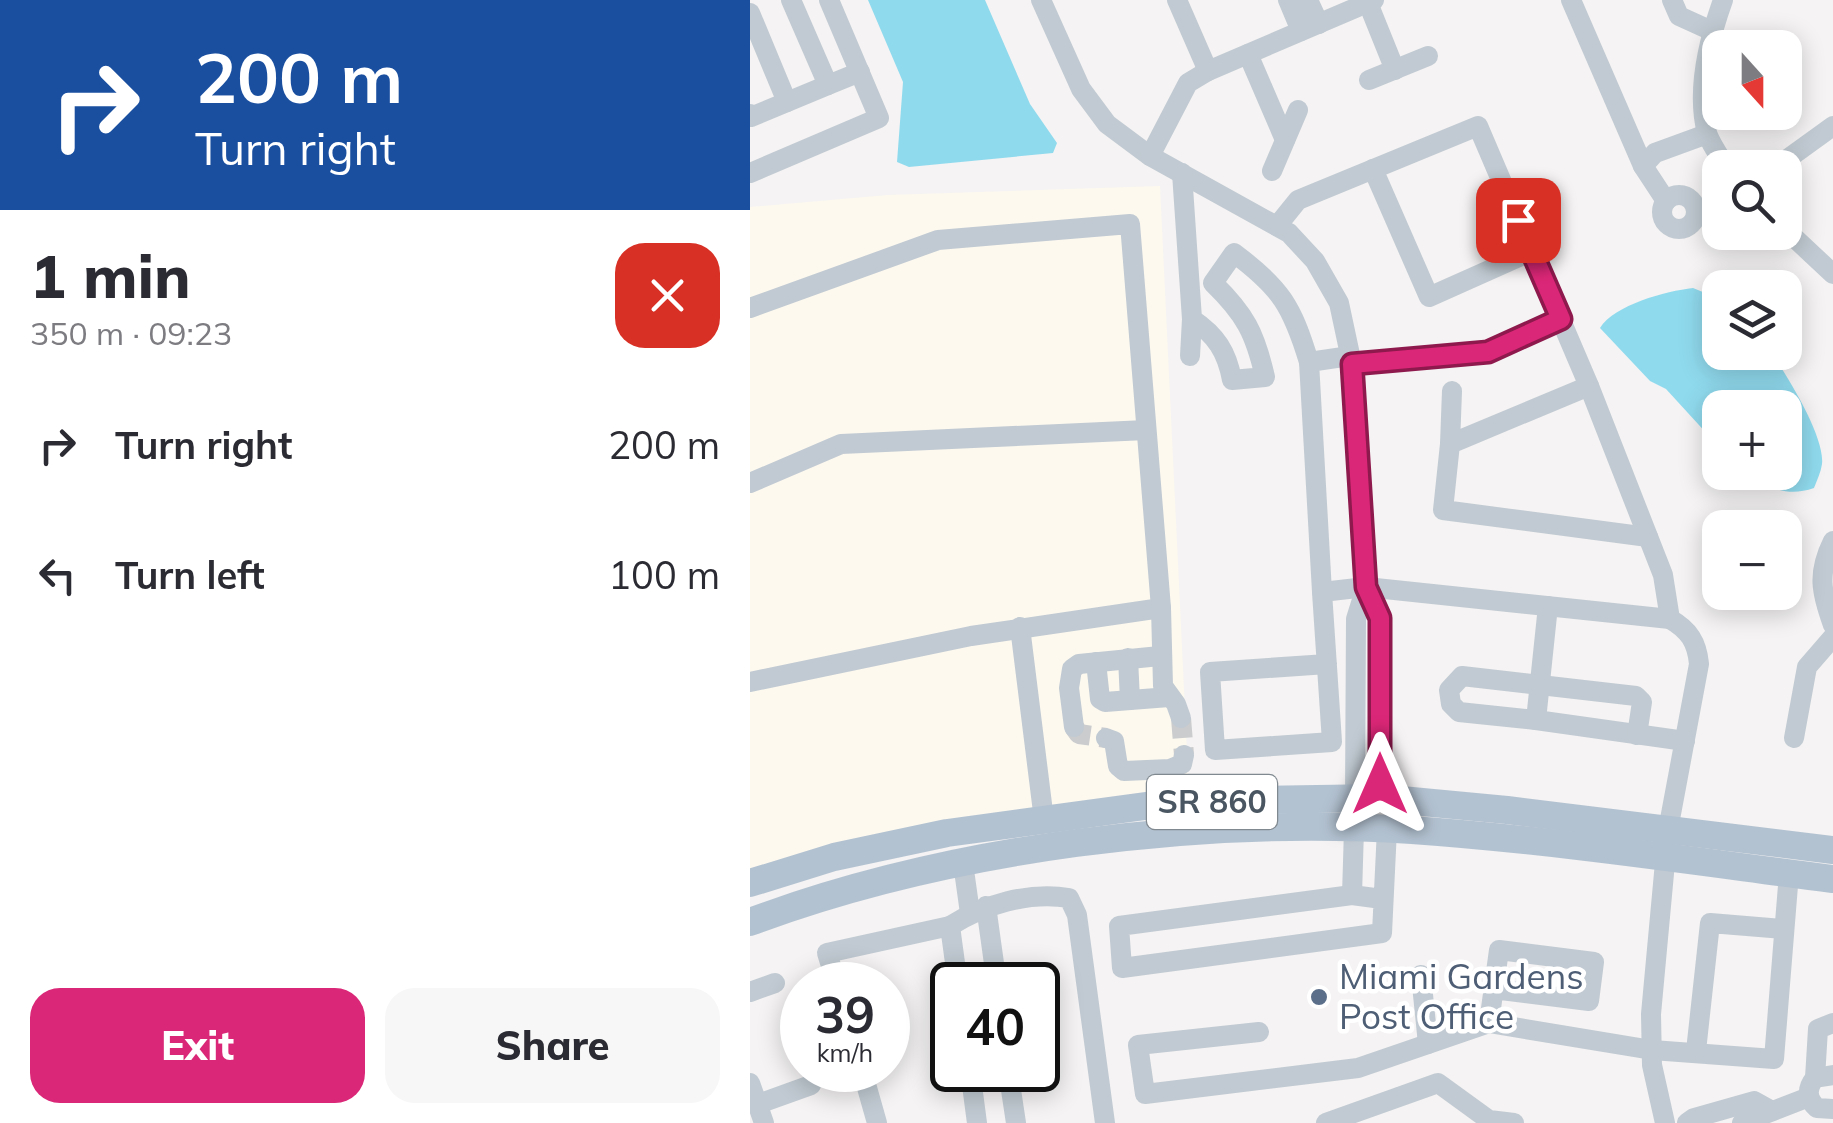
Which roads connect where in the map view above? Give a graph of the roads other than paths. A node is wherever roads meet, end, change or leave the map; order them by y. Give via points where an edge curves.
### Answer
1 (791, 0) edge
2 (829, 0) edge
3 (1041, 0) edge
4 (1177, 0) edge
5 (1288, 0) edge
6 (1308, 0) edge
7 (1571, 0) edge
8 (1672, 0) edge
9 (1723, 0) edge
10 (1371, 1) edge
11 (750, 12) edge
12 (1310, 28) junction
13 (1708, 30) edge
14 (1713, 30) edge
15 (1248, 54) junction
16 (1428, 56) dead end
17 (1395, 70) junction
18 (860, 72) junction
19 (1208, 72) junction
20 (1369, 80) dead end
21 (828, 85) junction
22 (787, 102) junction
23 (1298, 110) dead end
24 (750, 114) edge
25 (1833, 126) edge
26 (1708, 130) edge
27 (1708, 134) junction
28 (1285, 140) junction
29 (1717, 150) edge
30 (1800, 150) edge
31 (1150, 156) junction
32 (1643, 166) junction
33 (1373, 169) junction
34 (1272, 171) dead end
35 (750, 173) edge
36 (1182, 174) junction
37 (1666, 201) dead end
38 (1276, 226) junction
39 (1802, 245) edge
40 (1532, 252) junction
41 (1189, 274) junction
42 (1833, 274) edge
43 (1213, 283) junction
44 (750, 308) edge
45 (1192, 318) junction
46 (1561, 319) junction
47 (1190, 356) dead end
48 (1351, 360) junction
49 (1309, 362) junction
50 (1590, 386) junction
51 (1452, 391) dead end
52 (1146, 430) junction
53 (1450, 444) junction
54 (750, 483) edge
55 (1648, 537) junction
56 (1833, 541) edge
57 (1366, 587) junction
58 (1322, 592) junction
59 (1548, 606) junction
60 (1161, 608) junction
61 (1670, 620) junction
62 (1833, 625) edge
63 (1020, 627) junction
64 (1833, 637) edge
65 (1160, 656) junction
66 (1128, 658) junction
67 (1096, 662) junction
68 (1327, 664) junction
69 (750, 682) edge
70 (1540, 683) junction
71 (1168, 697) junction
72 (1130, 700) junction
73 (1181, 718) tunnel mouth
74 (1536, 720) junction
75 (1074, 727) dead end
76 (1637, 734) junction
77 (1106, 738) tunnel mouth
78 (1794, 738) dead end
79 (1685, 742) junction
80 (1184, 755) dead end
81 (1368, 798) junction
82 (1409, 800) junction
83 (1044, 820) junction
84 (1320, 828) junction
85 (1354, 829) junction
86 (1386, 829) junction
87 (1667, 843) junction
88 (1833, 850) edge
89 (962, 863) junction
90 (1789, 874) junction
91 (1833, 879) edge
92 (882, 881) junction
93 (750, 883) edge
94 (1352, 895) junction
95 (1382, 899) junction
96 (978, 910) junction
97 (750, 922) edge
98 (950, 926) junction
99 (1784, 930) junction
100 (830, 962) edge
101 (955, 962) edge
102 (991, 962) edge
103 (1422, 976) dead end
104 (775, 983) dead end
105 (1494, 989) junction
106 (750, 992) edge
107 (1489, 1023) junction
108 (1833, 1023) edge
109 (1258, 1032) dead end
110 (1428, 1044) junction
111 (1652, 1050) junction
112 (1696, 1051) junction
113 (750, 1082) edge
114 (1819, 1083) edge
115 (798, 1092) edge
116 (869, 1092) edge
117 (973, 1092) edge
118 (1011, 1092) edge
119 (1832, 1110) edge
120 (1772, 1111) junction
121 (761, 1114) edge
122 (878, 1123) edge
123 (978, 1123) edge
124 (1016, 1123) edge
125 (1104, 1123) edge
126 (1326, 1123) edge
127 (1514, 1123) edge
128 (1665, 1123) edge
129 (1687, 1123) edge
130 (1742, 1123) edge

1 - 21 street
2 - 18 street
3 - 31 street via 1091,104
4 - 19 street
5 - 12 street
6 - 12 street
7 - 32 street
8 - 13 street via 1679,16
9 - 14 street
10 - 12 street
10 - 17 street
11 - 22 street
12 - 15 street
15 - 19 street
15 - 28 street
16 - 17 street
17 - 20 street
18 - 21 street
18 - 35 street via 879,118
19 - 31 street via 1188,84
21 - 22 street
22 - 24 street
23 - 28 street
25 - 30 street
26 - 27 street
27 - 29 street
27 - 32 street via 1654,153
28 - 34 street
31 - 36 street
32 - 37 street
33 - 38 street via 1298,200
33 - 40 street via 1478,126
33 - 40 street via 1429,296
36 - 38 street
36 - 41 street
38 - 48 street via 1315,261 1339,303
39 - 42 street
40 - 46 street
41 - 43 street
41 - 45 street
43 - 45 street via 1257,341 1265,377 1232,380 1220,344
43 - 49 street via 1234,253 1270,280 1296,318
44 - 52 street via 938,240 1130,224
45 - 47 street
46 - 48 street via 1488,352
46 - 50 street
48 - 49 street
48 - 57 street
49 - 58 street
50 - 53 street
50 - 55 street
51 - 53 street
52 - 54 street via 841,444
52 - 60 street
53 - 55 street via 1443,510
55 - 61 street
56 - 62 street via 1822,563
57 - 58 street
57 - 59 street
57 - 81 street via 1380,618
58 - 68 street
59 - 61 street
59 - 70 street
60 - 63 street
60 - 65 street
61 - 79 street via 1692,637 1700,664
63 - 69 street
63 - 83 street
64 - 78 street via 1807,668
65 - 66 street
65 - 71 street
66 - 67 street
66 - 72 street
67 - 72 street via 1100,700
67 - 75 street via 1072,669
68 - 68 street via 1332,742 1215,750 1210,672
70 - 74 street
70 - 74 street via 1462,676 1450,690 1459,712
70 - 76 street via 1636,696 1642,702
71 - 72 street
71 - 73 street
74 - 76 street
76 - 79 street
77 - 80 street via 1114,741 1124,771 1170,768 1182,764
79 - 87 street
81 - 82 main road, SR 860
81 - 83 main road, SR 860 via 1160,804
81 - 84 main road
82 - 85 main road
82 - 87 main road, SR 860
83 - 92 main road via 1038,838 898,865
83 - 93 main road, SR 860 via 834,857
84 - 85 main road, SR 860
84 - 89 main road, SR 860 via 1165,832
85 - 86 main road, SR 860
85 - 94 street
86 - 87 main road, SR 860
86 - 95 street
87 - 88 main road, SR 860
87 - 90 main road, SR 860
87 - 111 street
89 - 92 main road, SR 860
89 - 96 street
90 - 91 main road, SR 860
90 - 99 street
92 - 97 main road, SR 860
94 - 95 street
94 - 95 street via 1119,926 1122,968 1382,934
96 - 98 street
96 - 102 street
96 - 125 street via 1051,894 1069,898
98 - 100 street via 827,953
98 - 101 street
99 - 112 street via 1710,924
99 - 112 street via 1774,1059
103 - 110 street
104 - 106 street
105 - 105 street via 1498,950 1594,962 1589,1001
105 - 107 street
107 - 110 street
107 - 111 street
108 - 114 street via 1818,1029
109 - 110 street via 1138,1046 1145,1094 1358,1068
111 - 112 street
111 - 128 street
113 - 121 street
114 - 119 street via 1818,1108
114 - 120 street
115 - 121 street
116 - 122 street
117 - 123 street
118 - 124 street
120 - 129 street via 1754,1101
120 - 130 street
126 - 127 street via 1438,1083 1489,1120

